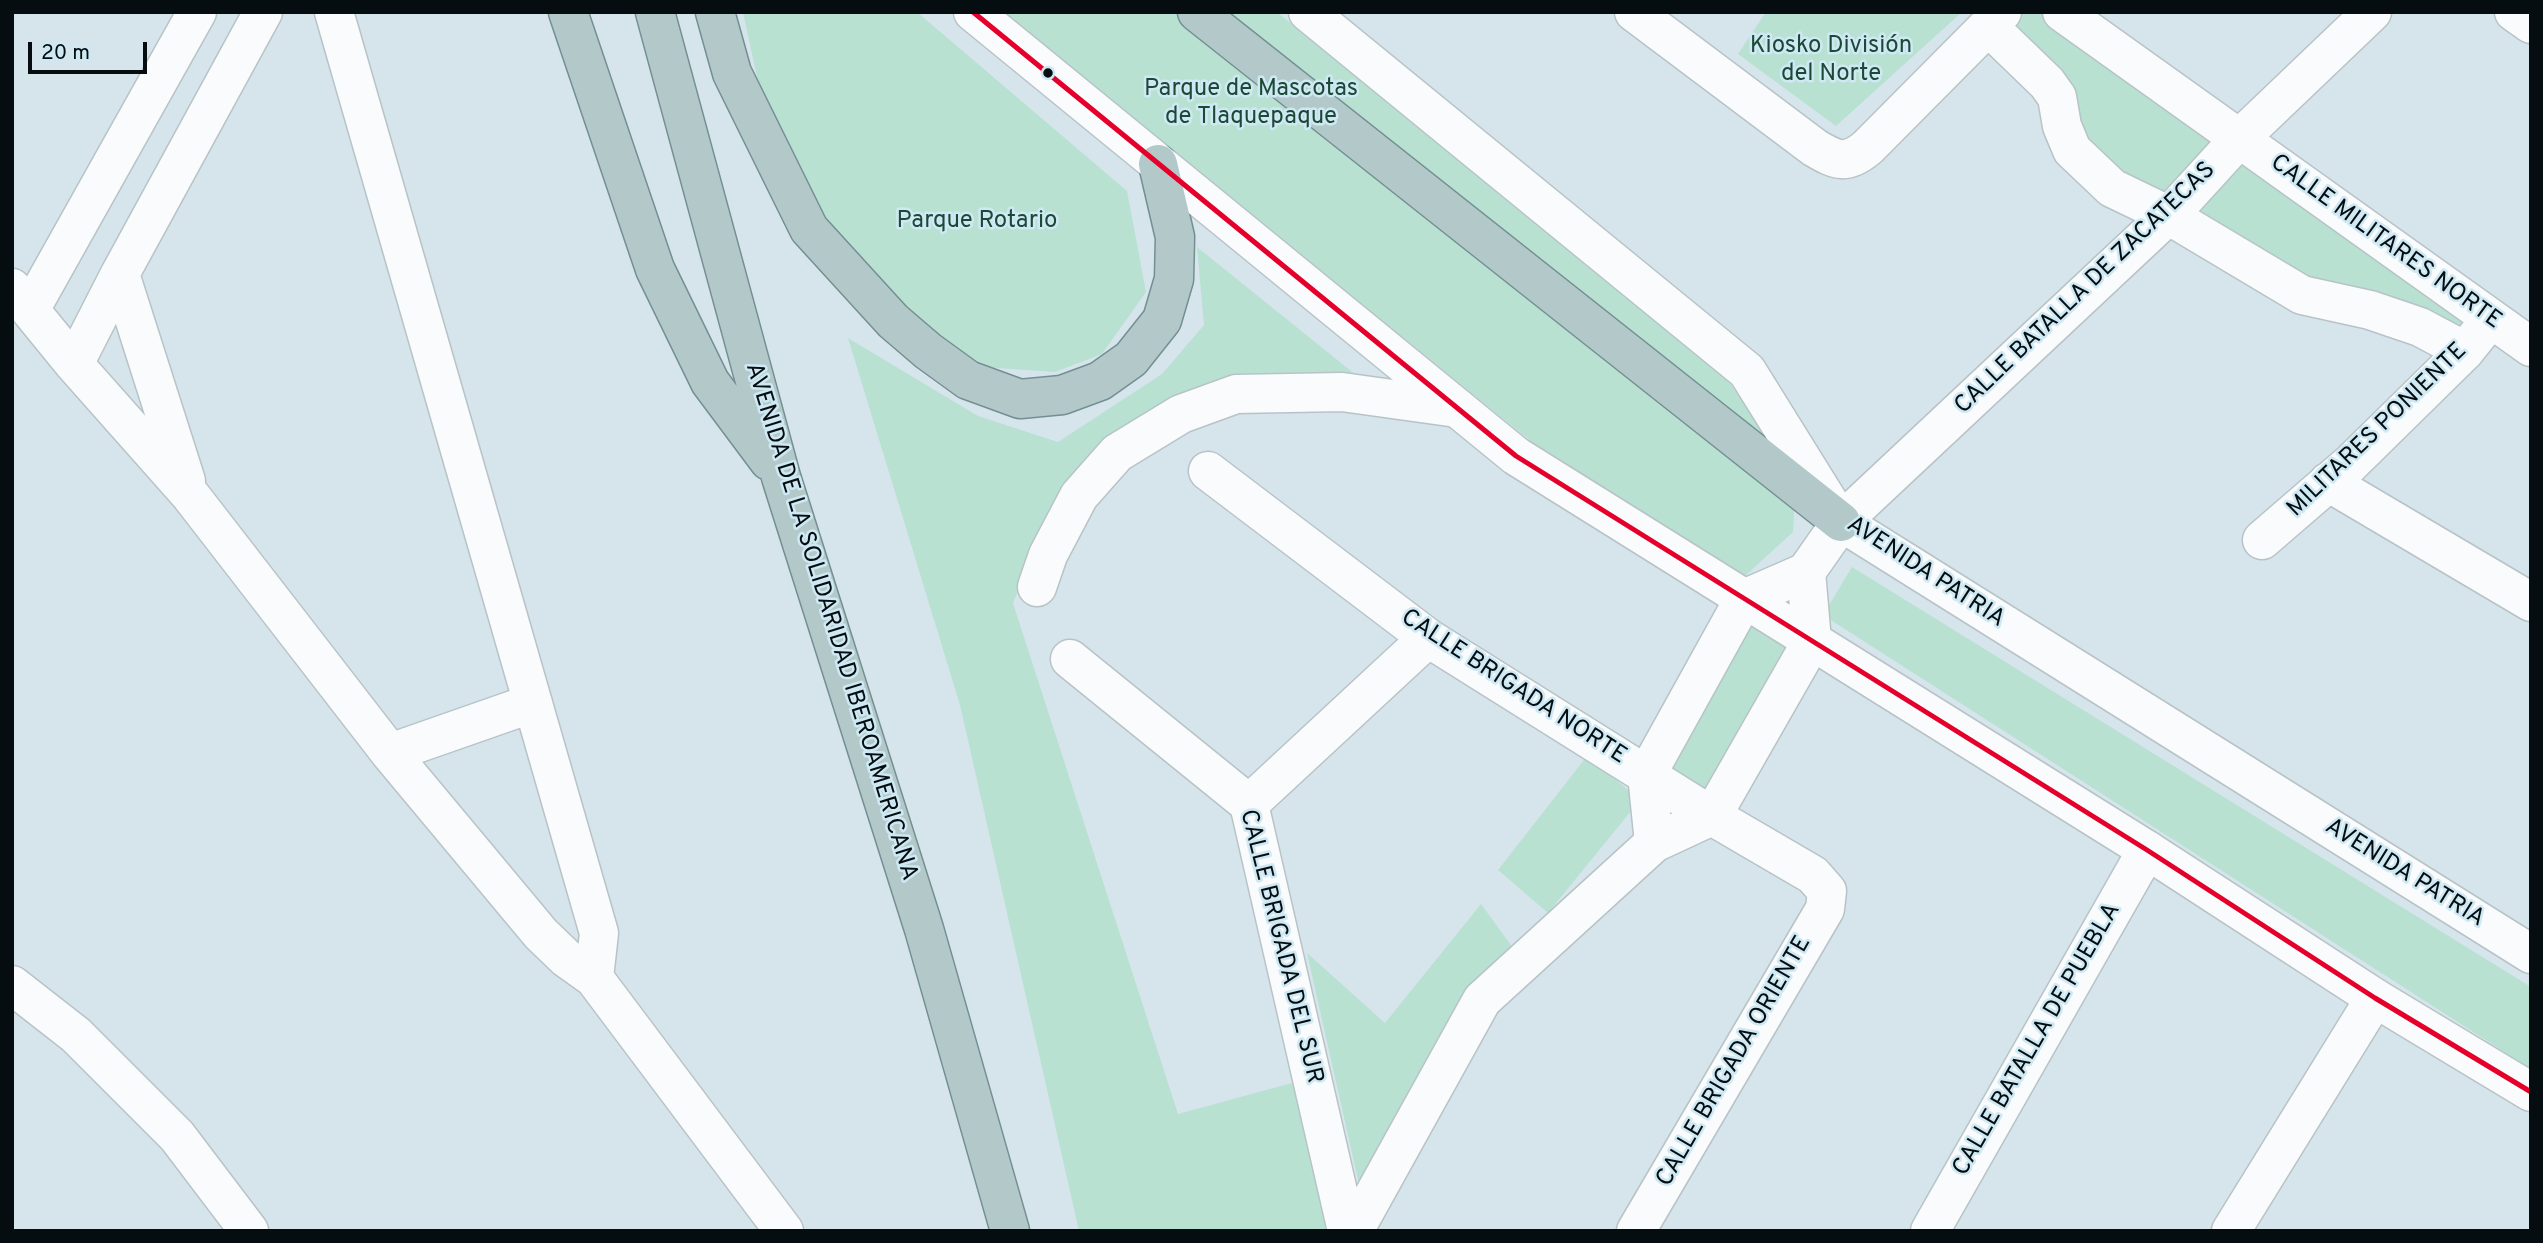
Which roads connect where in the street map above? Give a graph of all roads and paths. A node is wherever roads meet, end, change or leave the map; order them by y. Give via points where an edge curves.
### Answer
1 (197, 12) edge
2 (334, 12) edge
3 (568, 12) edge
4 (655, 12) edge
5 (715, 12) edge
6 (973, 12) edge
7 (1197, 12) edge
8 (1308, 12) edge
9 (1634, 12) edge
10 (2062, 12) edge
11 (2372, 12) edge
12 (2514, 12) edge
13 (1995, 19) edge
14 (2531, 24) edge
15 (255, 27) edge
16 (2239, 139) junction
17 (1158, 164) junction
18 (2168, 215) junction
19 (120, 274) junction
20 (21, 299) edge
21 (2491, 318) junction
22 (2531, 347) edge
23 (2465, 351) junction
24 (74, 364) junction
25 (1457, 408) junction
26 (1208, 471) dead end
27 (781, 477) junction
28 (2328, 482) junction
29 (191, 496) junction
30 (1841, 522) junction
31 (2262, 541) dead end
32 (1806, 572) junction
33 (1037, 587) dead end
34 (1744, 599) junction
35 (2531, 602) edge
36 (1428, 638) junction
37 (1812, 641) junction
38 (1070, 659) dead end
39 (533, 703) junction
40 (390, 752) junction
41 (1647, 774) junction
42 (1249, 804) junction
43 (1712, 816) junction
44 (1654, 843) junction
45 (2147, 850) junction
46 (1827, 891) joint
47 (2531, 954) edge
48 (594, 978) junction
49 (12, 985) edge
50 (2375, 998) junction
51 (2531, 1092) edge
52 (249, 1231) edge
53 (784, 1231) edge
54 (1010, 1231) edge
55 (1347, 1231) edge
56 (1354, 1231) edge
57 (1636, 1231) edge
58 (1930, 1231) edge
59 (2231, 1231) edge

1 - 15 street
1 - 20 street
2 - 39 street
3 - 27 highway via 655,269 710,382
4 - 27 highway, AVENIDA DE LA SOLIDARIDAD IBEROAMERICANA
5 - 17 highway via 732,73 809,229 892,321 928,351 968,380 1020,399 1062,395 1100,381 1131,359 1162,320 1174,279 1175,237
6 - 17 street
7 - 30 highway
8 - 30 street, AVENIDA PATRIA via 1747,371
9 - 13 street via 1815,148 1846,160 1868,147
10 - 16 street, CALLE MILITARES NORTE
11 - 16 street, CALLE BATALLA DE ZACATECAS
12 - 14 street
13 - 18 street via 2057,97 2072,150 2112,188
15 - 19 street
16 - 18 street, CALLE BATALLA DE ZACATECAS
16 - 21 street, CALLE MILITARES NORTE
17 - 25 street
18 - 23 street via 2302,295 2395,318
18 - 30 street, CALLE BATALLA DE ZACATECAS
19 - 24 street
19 - 29 street
20 - 24 street
21 - 22 street, CALLE MILITARES NORTE
21 - 23 street, MILITARES PONIENTE
23 - 28 street, MILITARES PONIENTE
24 - 29 street
25 - 33 street via 1342,393 1237,394 1181,414 1117,453 1079,496
25 - 34 street via 1516,456
26 - 36 street, CALLE BRIGADA NORTE
27 - 54 highway, AVENIDA DE LA SOLIDARIDAD IBEROAMERICANA via 924,929
28 - 31 street, MILITARES PONIENTE
28 - 35 street
29 - 40 street
30 - 32 street, CALLE BATALLA DE ZACATECAS
30 - 47 street, AVENIDA PATRIA
32 - 34 street
32 - 37 street
34 - 37 street
34 - 41 street
36 - 41 street, CALLE BRIGADA NORTE
36 - 42 street
37 - 43 street
37 - 45 street
38 - 42 street, CALLE BRIGADA DEL SUR
39 - 40 street
39 - 48 street via 599,933
40 - 48 street via 541,934
41 - 43 street, CALLE BRIGADA NORTE
41 - 44 street
42 - 55 street, CALLE BRIGADA DEL SUR
43 - 44 street
43 - 46 street, CALLE BRIGADA NORTE via 1814,875
44 - 56 street via 1482,1000
45 - 50 street
45 - 58 street, CALLE BATALLA DE PUEBLA
46 - 57 street, CALLE BRIGADA ORIENTE via 1825,909
48 - 53 street
49 - 52 street via 76,1035 177,1136
50 - 51 street
50 - 59 street

